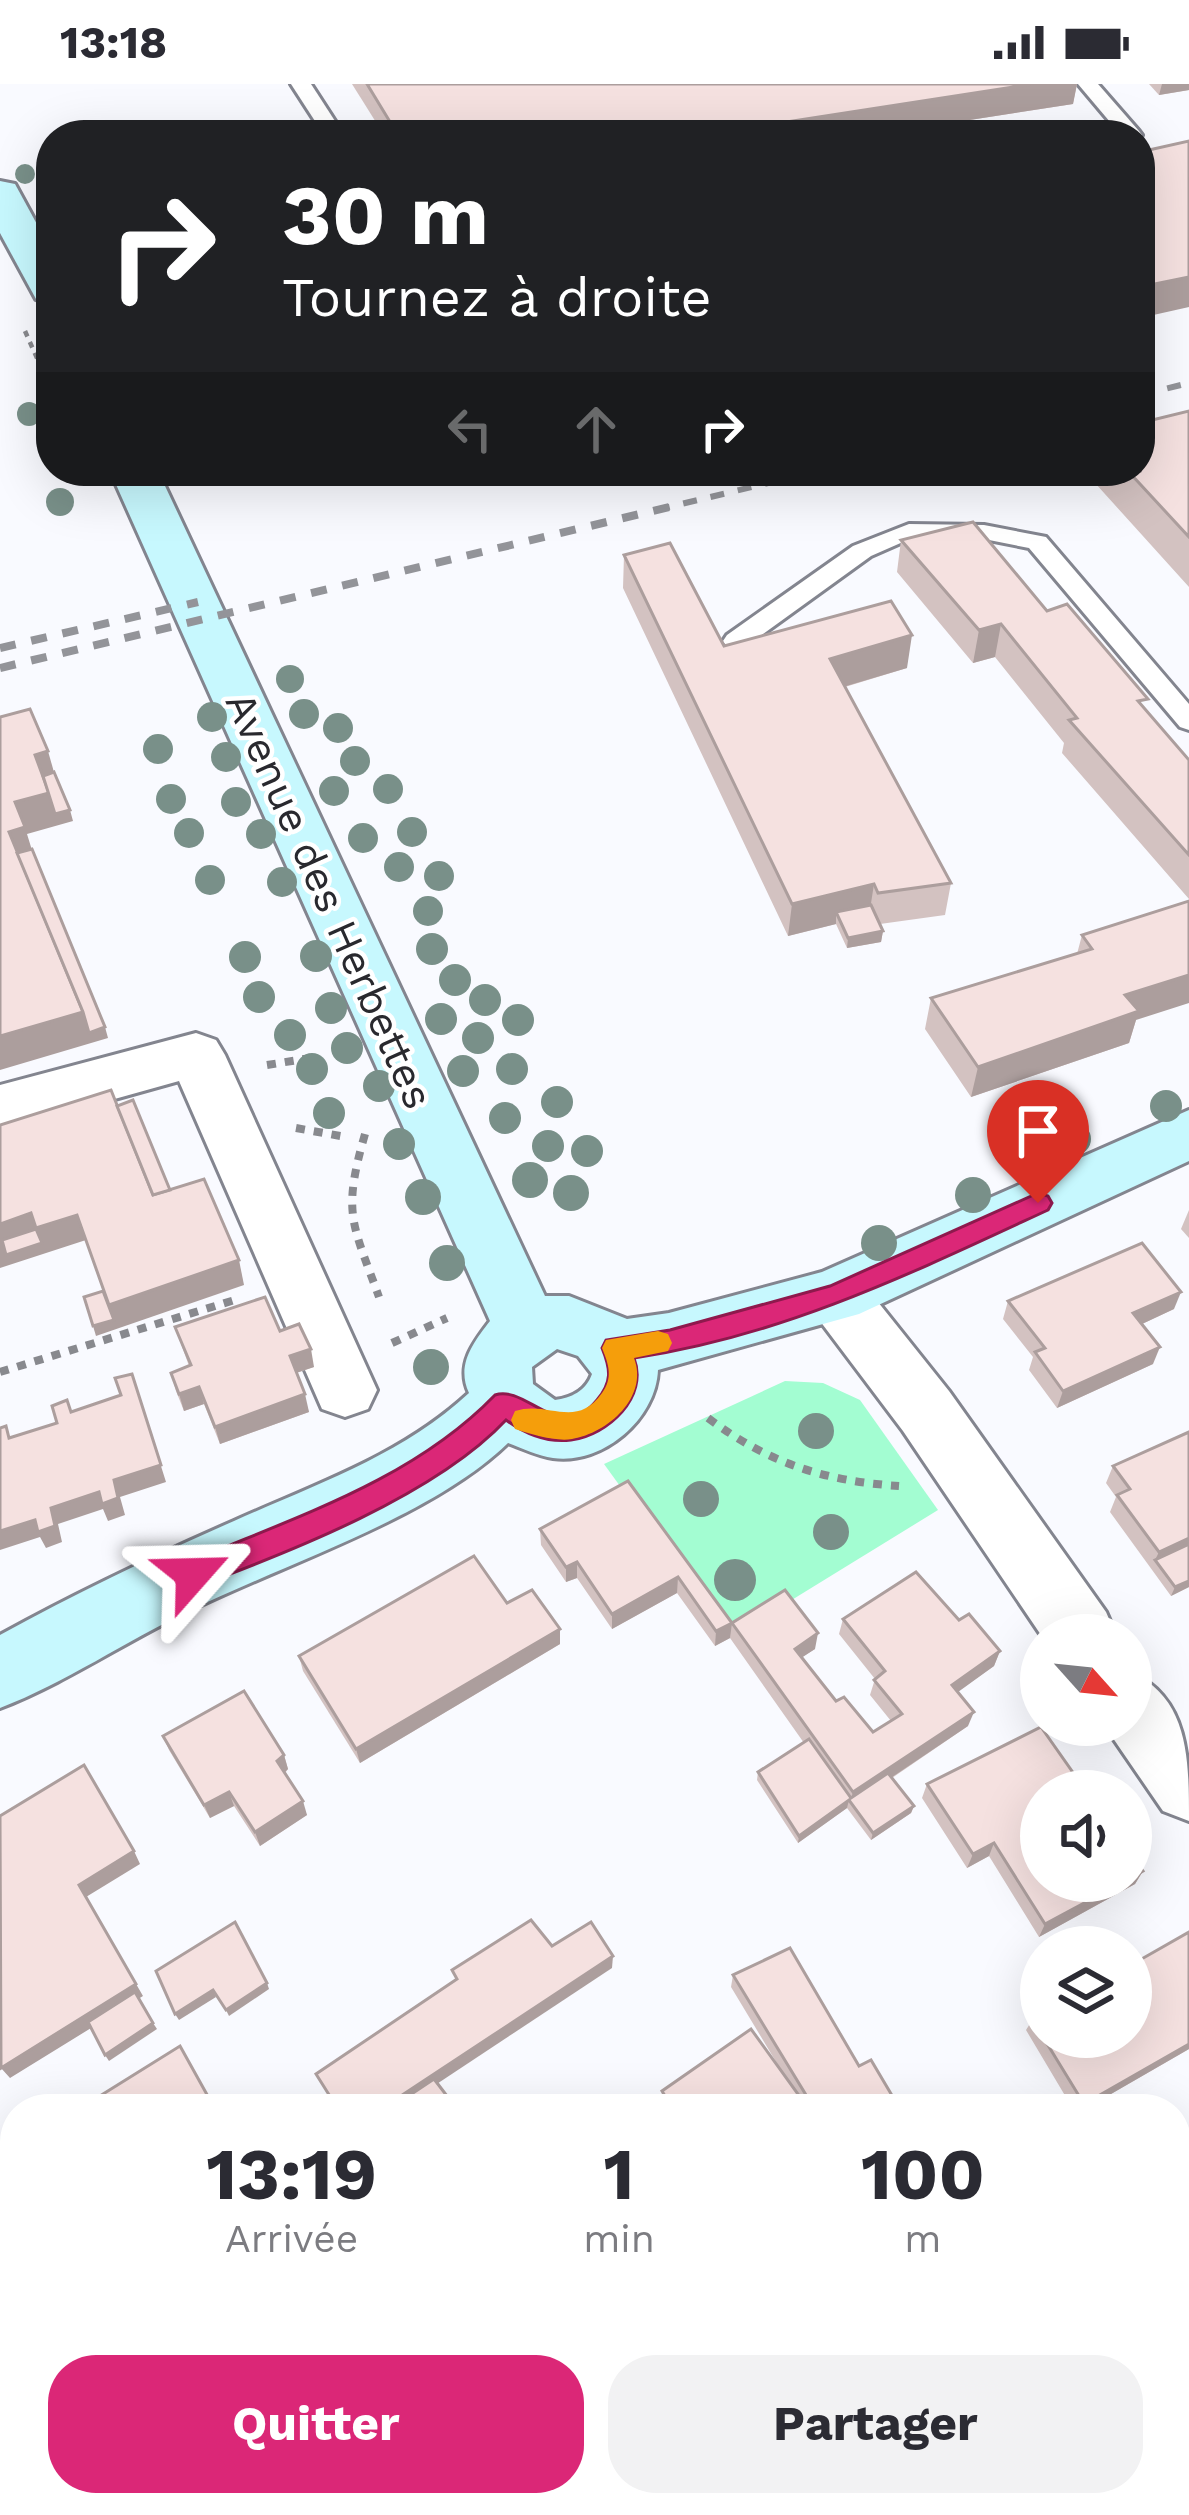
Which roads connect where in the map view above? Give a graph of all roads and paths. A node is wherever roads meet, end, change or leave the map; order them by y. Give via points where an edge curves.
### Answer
1 (301, 84) edge
2 (1088, 84) edge
3 (324, 120) edge
4 (1119, 120) edge
5 (2, 199) edge
6 (36, 262) edge
7 (141, 486) edge
8 (736, 641) edge
9 (1189, 721) edge
10 (0, 1108) edge
11 (1189, 1134) edge
12 (296, 1281) junction
13 (836, 1295) junction
14 (529, 1328) junction
15 (616, 1348) junction
16 (0, 1372) edge
17 (345, 1390) dead end
18 (505, 1403) junction
19 (708, 1418) dead end
20 (969, 1477) junction
21 (1067, 1614) edge
22 (0, 1674) edge
23 (1152, 1734) edge
24 (1189, 1786) edge

1 - 3 lane
2 - 4 lane
5 - 6 street
7 - 14 street, Avenue des Herbettes
8 - 9 lane via 878,544 908,531 984,532 1037,542
10 - 12 street via 196,1055
11 - 13 street
12 - 16 path
12 - 17 street
13 - 15 street
13 - 20 street
14 - 15 street via 578,1322
14 - 18 street via 496,1366
15 - 18 street via 621,1390 590,1422 535,1425
18 - 22 street via 469,1441 397,1486 82,1626
19 - 20 path via 773,1461 828,1483 922,1487
20 - 21 street
23 - 24 street

